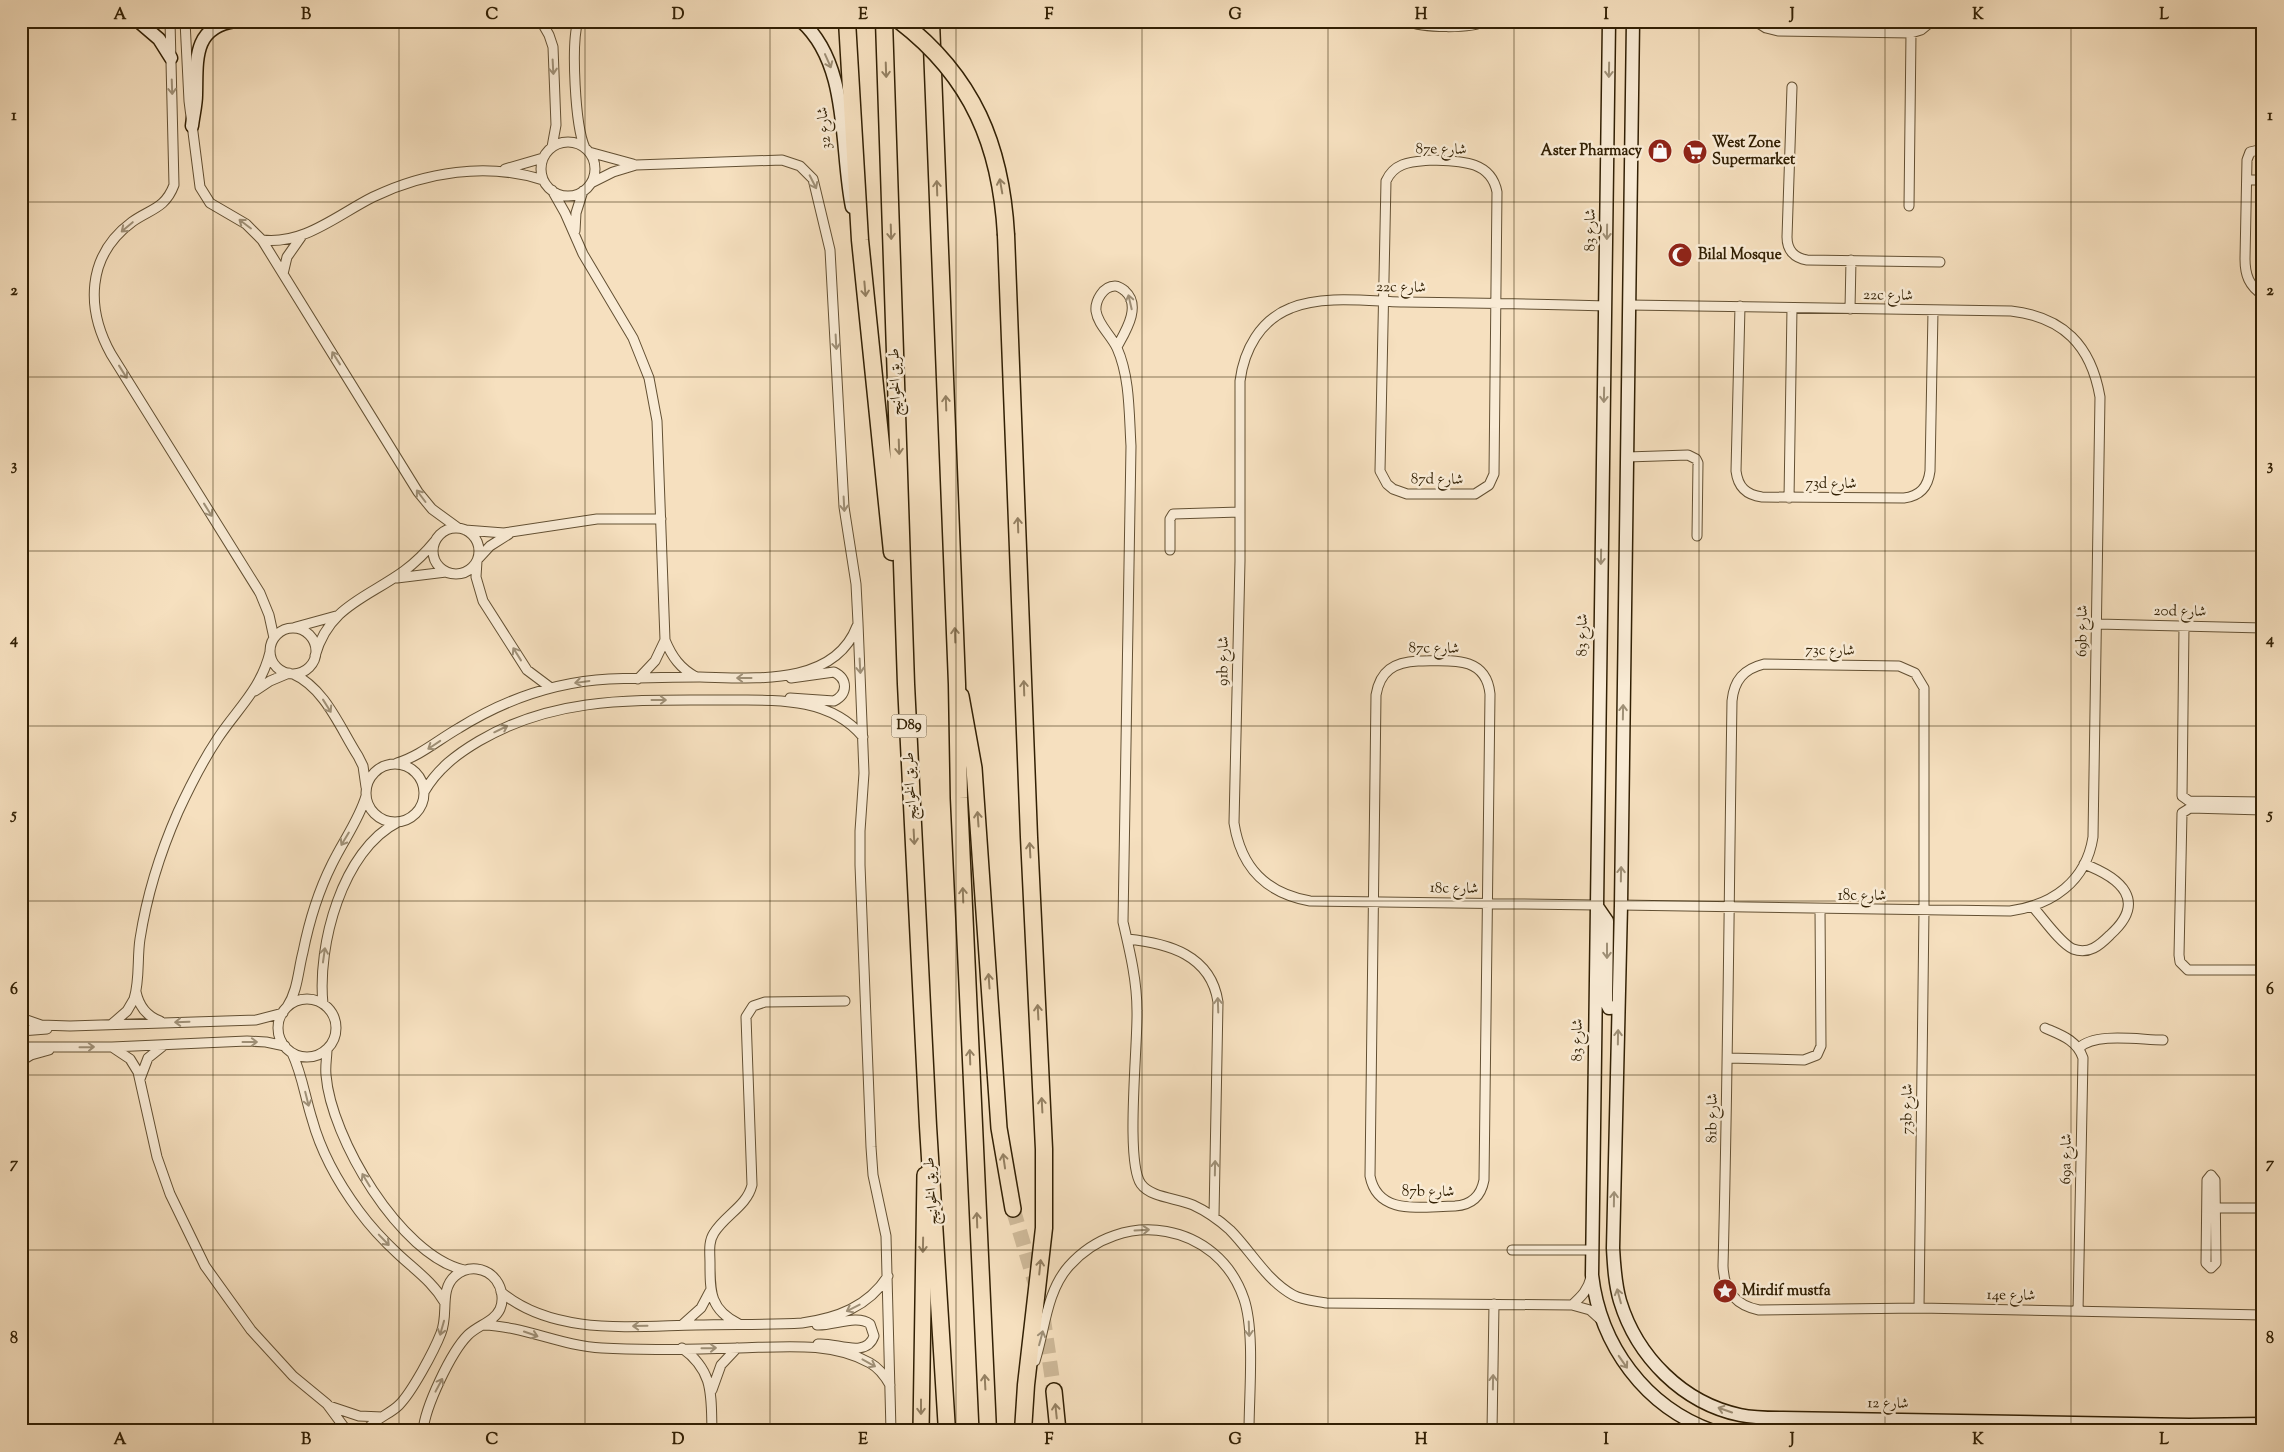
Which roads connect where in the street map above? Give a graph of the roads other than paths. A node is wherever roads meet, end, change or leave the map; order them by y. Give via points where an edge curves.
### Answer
1 (138, 21) edge
2 (170, 21) edge
3 (186, 21) edge
4 (235, 21) edge
5 (541, 21) edge
6 (578, 21) edge
7 (801, 21) edge
8 (847, 21) edge
9 (884, 21) edge
10 (900, 21) edge
11 (1407, 21) edge
12 (1485, 21) edge
13 (1610, 21) edge
14 (1633, 21) edge
15 (1755, 21) edge
16 (1932, 21) edge
17 (932, 25) edge
18 (1911, 33) junction
19 (171, 58) junction
20 (1792, 87) dead end
21 (192, 126) junction
22 (552, 147) junction
23 (2263, 149) edge
24 (587, 150) junction
25 (543, 158) junction
26 (636, 165) junction
27 (497, 170) junction
28 (543, 180) junction
29 (2246, 180) junction
30 (2263, 180) edge
31 (591, 183) junction
32 (552, 190) junction
33 (584, 191) junction
34 (1909, 206) dead end
35 (301, 236) junction
36 (576, 237) junction
37 (262, 240) junction
38 (860, 240) junction
39 (1851, 260) junction
40 (1940, 262) dead end
41 (283, 274) junction
42 (2263, 295) edge
43 (1383, 302) junction
44 (1497, 304) junction
45 (1629, 305) junction
46 (1606, 306) junction
47 (1740, 306) junction
48 (1792, 308) junction
49 (1850, 309) junction
50 (1933, 311) junction
51 (1117, 347) junction
52 (1240, 382) joint
53 (2100, 397) joint
54 (1627, 457) junction
55 (1789, 498) junction
56 (1240, 512) junction
57 (661, 519) junction
58 (462, 529) junction
59 (514, 532) junction
60 (1697, 536) dead end
61 (435, 541) junction
62 (1170, 550) dead end
63 (477, 560) junction
64 (446, 572) junction
65 (392, 579) junction
66 (336, 616) junction
67 (858, 623) junction
68 (2097, 624) junction
69 (2184, 626) junction
70 (294, 628) junction
71 (2263, 628) edge
72 (274, 638) junction
73 (665, 640) junction
74 (270, 652) junction
75 (315, 656) junction
76 (290, 673) junction
77 (696, 677) junction
78 (770, 677) junction
79 (638, 679) junction
80 (906, 684) junction
81 (957, 684) junction
82 (551, 688) junction
83 (253, 693) junction
84 (770, 700) junction
85 (863, 737) junction
86 (397, 764) junction
87 (366, 792) junction
88 (424, 792) junction
89 (2263, 802) edge
90 (2263, 810) edge
91 (398, 822) junction
92 (2084, 864) junction
93 (1310, 901) joint
94 (1375, 902) junction
95 (1488, 903) junction
96 (1596, 905) junction
97 (1620, 905) junction
98 (1728, 907) junction
99 (2033, 907) junction
100 (1820, 909) junction
101 (1924, 910) junction
102 (1127, 940) junction
103 (2263, 970) edge
104 (136, 992) junction
105 (845, 1001) dead end
106 (323, 1004) junction
107 (1618, 1006) junction
108 (285, 1010) junction
109 (21, 1018) edge
110 (165, 1023) junction
111 (112, 1024) junction
112 (70, 1026) junction
113 (2045, 1028) dead end
114 (21, 1031) edge
115 (2163, 1040) dead end
116 (165, 1045) junction
117 (285, 1046) junction
118 (21, 1047) edge
119 (67, 1047) junction
120 (112, 1047) junction
121 (327, 1048) junction
122 (2079, 1048) junction
123 (292, 1053) junction
124 (1728, 1058) junction
125 (21, 1061) edge
126 (140, 1079) junction
127 (928, 1126) junction
128 (2215, 1208) junction
129 (2263, 1208) edge
130 (1013, 1209) tunnel mouth
131 (1214, 1216) junction
132 (1512, 1250) dead end
133 (1591, 1250) junction
134 (464, 1270) junction
135 (1592, 1275) junction
136 (888, 1276) junction
137 (710, 1291) junction
138 (502, 1292) junction
139 (446, 1304) junction
140 (1494, 1304) junction
141 (1572, 1305) junction
142 (1919, 1308) junction
143 (1759, 1310) joint
144 (2078, 1311) junction
145 (2263, 1315) edge
146 (1601, 1320) junction
147 (483, 1324) junction
148 (739, 1324) junction
149 (802, 1324) junction
150 (682, 1325) junction
151 (803, 1346) junction
152 (682, 1348) junction
153 (737, 1348) junction
154 (890, 1385) junction
155 (1026, 1385) junction
156 (1054, 1391) tunnel mouth
157 (711, 1393) junction
158 (327, 1404) junction
159 (382, 1417) junction
160 (2263, 1424) edge
161 (2189, 1425) junction
162 (2037, 1426) edge
163 (347, 1431) edge
164 (366, 1431) edge
165 (423, 1431) edge
166 (712, 1431) edge
167 (891, 1431) edge
168 (921, 1431) edge
169 (947, 1431) edge
170 (988, 1431) edge
171 (1023, 1431) edge
172 (1058, 1431) edge
173 (1249, 1431) edge
174 (1492, 1431) edge
175 (1713, 1431) edge
176 (2174, 1431) edge

1 - 19 street via 159,39
2 - 19 street
3 - 21 street via 186,77
4 - 21 street via 219,25 199,46
5 -> 22 street via 552,47 556,125
6 - 24 street via 575,45 577,117 579,133
7 -> 38 street, شارع 32 via 818,41 836,81 849,189
8 - 38 highway
9 -> 80 highway, طريق الخوانيج / D89
155 -> 10 highway, bridge via 1041,1268 1045,1198 1004,202 989,138 975,109 938,55
11 - 12 street via 1420,25 1474,26
13 -> 46 street, شارع 83
14 - 45 street
15 - 18 street via 1778,31
16 - 18 street
81 -> 17 highway
18 - 34 street
19 -> 72 street via 174,186 164,203 131,223 107,250 94,284 96,321 111,354 260,593 270,615
20 - 39 street via 1787,244 1800,259
37 -> 21 street via 246,224 217,209 204,196 198,178
22 - 24 street via 565,141
22 - 25 street
23 - 29 street via 2248,154
24 - 26 street
24 - 31 street via 595,167
25 - 27 street
25 - 28 street
26 - 31 street
26 -> 67 street via 773,160 800,166 812,179 830,250 844,507 856,584
27 - 28 street
27 - 35 street via 454,173 406,184
28 - 32 street
29 - 30 street
29 - 42 street via 2245,263 2249,282
31 - 33 street
32 - 33 street via 564,196
32 - 36 street
33 - 36 street via 576,213
35 - 37 street via 278,241
35 - 41 street via 287,257
36 - 57 street via 633,338 649,378 657,421
37 - 41 street
38 -> 80 highway
39 - 40 street
39 - 49 street
58 -> 41 street via 432,509 418,492
43 - 44 street, 22c شارع
43 - 44 street, 87e شارع via 1386,181 1389,174 1402,164 1444,160 1478,165 1486,169 1496,183
43 - 44 street, 87d شارع via 1380,471 1392,489 1407,494 1475,494 1493,480
43 - 52 street, 22c شارع via 1320,301 1290,308 1276,316 1254,337 1242,366
44 - 46 street, 22c شارع
45 - 47 street, 22c شارع
45 - 54 street
46 -> 96 street, شارع 83
47 - 48 street, 22c شارع
47 - 55 street, 73d شارع via 1737,479 1754,496
48 - 49 street, 22c شارع
48 - 55 street
49 - 50 street, 22c شارع
50 - 53 street, 22c شارع via 2011,311 2048,320 2079,343 2093,368
50 - 55 street, 73d شارع via 1930,471 1925,487 1912,497 1904,498
51 -> 51 street via 1131,316 1132,305 1129,295 1115,286 1101,294 1096,310
51 - 102 street via 1129,406 1131,446 1123,922
52 - 56 street, 91b شارع
53 - 68 street, 69b شارع
54 - 60 street via 1688,455 1696,459
97 -> 54 street
56 - 62 street via 1173,514 1170,519
56 - 93 street, 91b شارع via 1236,838 1248,865 1269,886 1289,896
57 - 59 street via 590,520
57 - 73 street
58 - 59 street
58 - 61 street via 444,531
58 - 63 street via 477,542
59 - 63 street via 490,546
61 - 64 street via 433,555
61 - 65 street
63 - 64 street via 473,567 460,574
82 -> 63 street via 527,670 483,601 476,577
64 - 65 street
65 - 66 street
66 - 70 street
66 - 75 street via 321,638
67 - 78 street via 850,640 831,660
67 -> 85 street
68 - 69 street, 20d شارع
68 - 92 street, 69b شارع via 2092,837
69 - 71 street, 20d شارع
69 - 89 street via 2182,796 2189,801
70 - 72 street via 286,628
70 - 75 street via 308,634
72 - 74 street
73 - 77 street via 675,659
73 - 79 street via 655,661
74 - 76 street via 276,666
74 - 83 street
75 - 76 street via 307,669
76 - 83 street
76 -> 87 street via 309,683 322,698 358,756
78 -> 77 street
77 - 79 street
78 - 84 street via 795,678 834,672 840,675 845,687 844,693 834,701 803,698
79 -> 82 street via 608,679
80 -> 127 highway, طريق الخوانيج / D89
130 -> 81 main road via 999,1128 974,768
170 -> 81 highway
82 -> 86 street via 479,716
83 - 104 street via 203,762 164,845 144,914
84 - 85 street via 832,712 848,721
88 -> 84 street via 441,768 469,747 514,723 540,714 613,701
85 - 136 street via 864,787 859,848 871,1148 873,1175 886,1236
86 - 87 street via 377,770 368,781
86 - 88 street via 405,765 419,776
87 - 91 street via 371,810 383,819
87 -> 108 street via 359,816 318,896 296,989
88 - 91 street via 419,809 408,819
90 - 103 street via 2190,808 2182,813 2179,955 2180,962 2188,970
106 -> 91 street via 324,956 340,897 372,840
92 - 99 street, 18c شارع via 2078,876 2058,896
92 - 99 street via 2116,880 2126,893 2129,904 2124,922 2098,946 2082,951 2071,948
93 - 94 street, 18c شارع
94 - 95 street, 18c شارع
94 - 95 street, 87c شارع via 1377,685 1389,668 1398,663 1436,661 1471,664 1483,673 1489,687
94 - 95 street, 87b شارع via 1370,1176 1377,1194 1384,1201 1402,1206 1464,1205 1478,1196 1483,1188
95 - 96 street, 18c شارع
96 -> 107 street via 1607,921 1606,1002 1609,1008
96 - 133 street, شارع 83
97 - 98 street, 18c شارع
97 - 107 street
98 - 100 street, 18c شارع
98 - 101 street, 73c شارع via 1732,701 1737,680 1744,672 1764,664 1900,666 1915,673 1926,696
98 - 124 street, 81b شارع
99 - 101 street, 18c شارع via 2010,911
100 - 101 street, 18c شارع
100 - 124 street via 1821,1046 1817,1055 1804,1060
101 - 142 street, 73b شارع
102 - 131 street via 1136,981 1138,1012 1135,1172 1141,1185 1153,1193 1193,1205
131 -> 102 street via 1216,988 1191,957 1152,941
104 - 110 street via 145,1012
104 - 111 street via 127,1011
105 - 137 street via 765,1002 749,1011 746,1024 752,1185 746,1200 711,1238
106 - 108 street via 308,999
106 - 121 street via 334,1017 336,1025
162 -> 107 street, شارع 12 via 1740,1415 1692,1395 1664,1374 1632,1332 1618,1292 1613,1248
108 -> 110 street via 256,1020
108 - 117 street via 278,1030
109 - 112 street via 40,1025
110 - 111 street
111 - 112 street
112 - 114 street
113 - 122 street via 2067,1038
115 - 122 street via 2098,1039
116 -> 117 street via 257,1041
116 - 120 street
116 - 126 street via 148,1058
117 - 123 street
118 - 119 street
119 -> 120 street
119 - 125 street via 40,1052
120 - 126 street via 130,1059
121 - 123 street via 310,1057
134 -> 121 street via 438,1260 409,1234 367,1182 335,1112 326,1076
122 - 144 street, 69a شارع via 2083,1063
123 -> 139 street via 312,1120 340,1183 381,1237 430,1281
124 - 143 street, 81b شارع via 1723,1276 1731,1296 1739,1303
126 - 158 street via 157,1157 186,1231 205,1266 251,1330 293,1376
127 -> 168 main road
127 - 169 highway, طريق الخوانيج / D89
128 - 128 street via 2215,1180 2211,1175 2206,1180 2206,1263 2211,1268 2216,1263
128 - 129 street
131 - 140 street via 1262,1268 1294,1296 1326,1303
132 - 133 street
133 - 135 street
134 - 138 street via 489,1273
134 - 139 street via 451,1280 445,1295
135 - 141 street via 1588,1287
135 - 146 street
136 -> 149 street via 871,1297 856,1307 830,1318
136 - 154 street
137 - 148 street via 719,1309
137 - 150 street via 701,1308
138 - 147 street via 496,1315
150 -> 138 street via 583,1324 527,1308
139 -> 159 street via 441,1334 410,1392
140 - 141 street
174 -> 140 street
141 - 146 street via 1590,1310
142 - 143 street, 14e شارع
142 - 144 street, 14e شارع
144 - 145 street, 14e شارع
146 -> 175 street via 1619,1356 1647,1389 1683,1416
147 -> 152 street via 510,1327 581,1346
165 -> 147 street via 429,1403 458,1349
148 - 149 street
148 - 150 street
149 - 151 street via 833,1325 859,1319 870,1324 874,1336 867,1347 861,1349 824,1343
151 - 153 street
151 -> 154 street via 861,1359 878,1369
152 -> 153 street
152 - 157 street via 701,1366
153 - 157 street via 721,1365
154 - 167 street
155 - 171 highway
155 -> 173 street via 1053,1295 1068,1267 1099,1242 1129,1231 1153,1229 1199,1243 1234,1277 1244,1298 1249,1322
172 -> 156 main road
157 - 166 street
158 - 159 street via 348,1413
158 - 163 street
159 - 164 street
160 - 161 street, شارع 12
161 - 162 street, شارع 12
161 - 176 street

